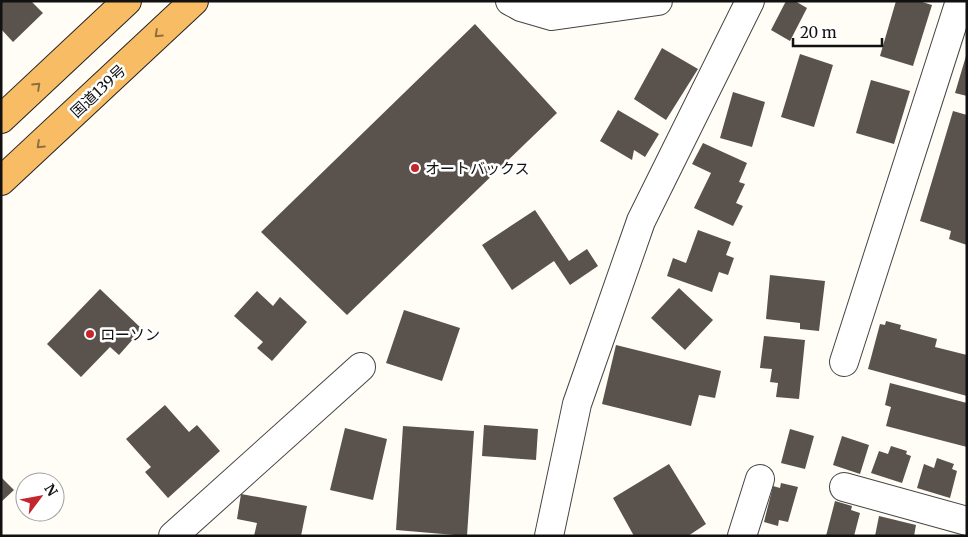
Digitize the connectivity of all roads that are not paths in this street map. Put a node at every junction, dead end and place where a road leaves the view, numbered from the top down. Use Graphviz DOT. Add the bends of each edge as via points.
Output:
graph roads {
  1 [pos="127,1"];
  2 [pos="194,1"];
  3 [pos="510,1"];
  4 [pos="658,1"];
  5 [pos="750,1"];
  6 [pos="960,1"];
  7 [pos="1,119"];
  8 [pos="1,181"];
  9 [pos="844,362"];
  10 [pos="361,367"];
  11 [pos="760,479"];
  12 [pos="844,487"];
  13 [pos="967,522"];
  14 [pos="173,536"];
  15 [pos="549,536"];
  16 [pos="742,536"];
  7 -- 1 [label="highway, one-way"];
  2 -- 8 [label="highway, 国道139号, one-way"];
  3 -- 4 [label="street" via="521,8 552,16"];
  5 -- 15 [label="street" via="642,221 576,404"];
  6 -- 9 [label="street"];
  10 -- 14 [label="street"];
  11 -- 16 [label="street"];
  12 -- 13 [label="street"];
}
